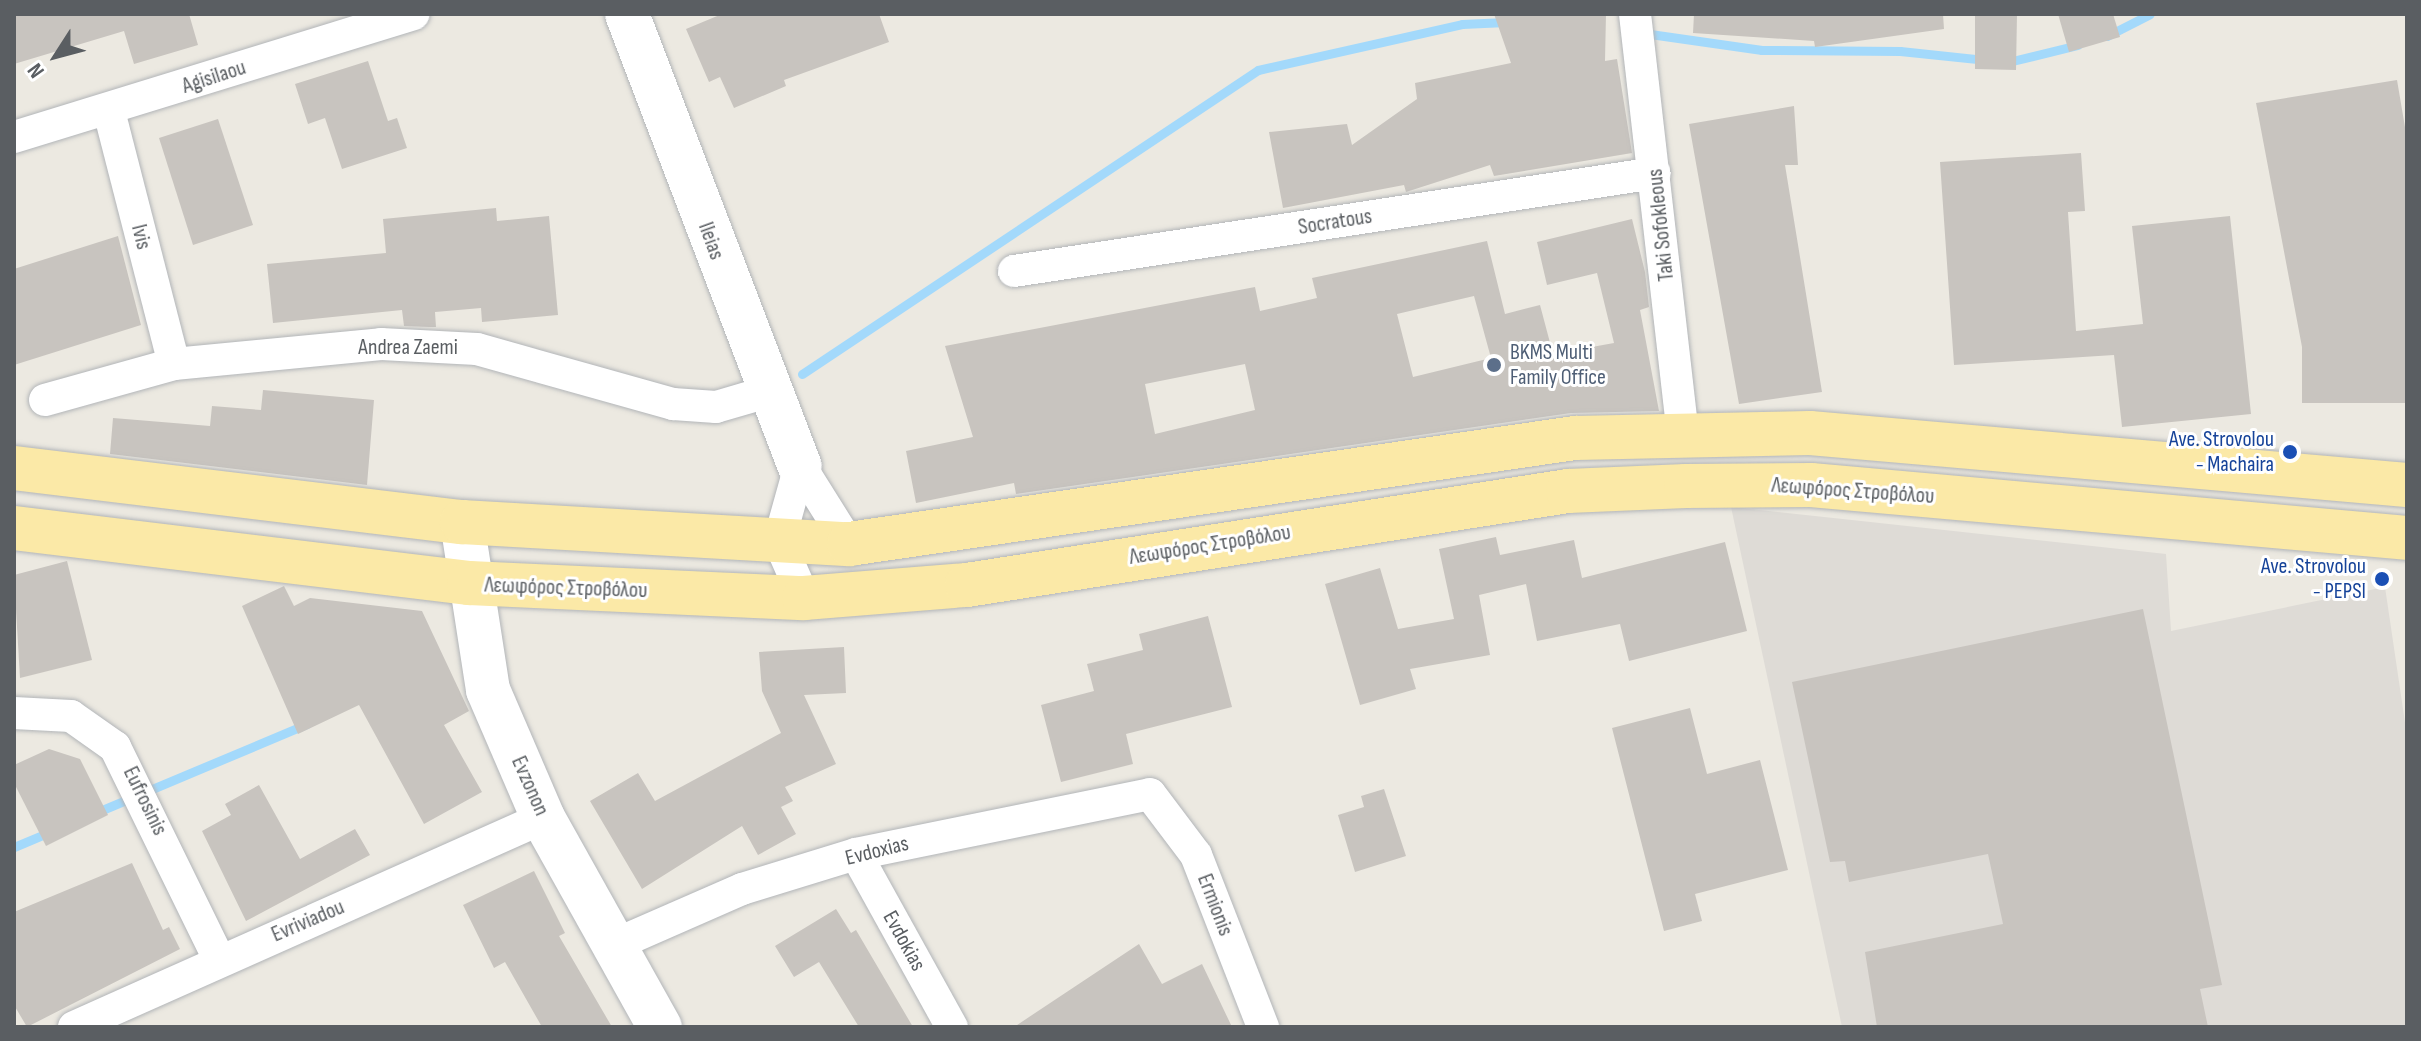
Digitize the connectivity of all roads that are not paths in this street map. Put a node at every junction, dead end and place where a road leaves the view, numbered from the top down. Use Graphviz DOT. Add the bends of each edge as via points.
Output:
graph roads {
  1 [pos="413,14"];
  2 [pos="627,14"];
  3 [pos="1635,14"];
  4 [pos="372,20"];
  5 [pos="109,111"];
  6 [pos="14,137"];
  7 [pos="1655,173"];
  8 [pos="1014,271"];
  9 [pos="174,364"];
  10 [pos="767,392"];
  11 [pos="45,400"];
  12 [pos="1683,436"];
  13 [pos="800,466"];
  14 [pos="14,468"];
  15 [pos="2407,485"];
  16 [pos="462,522"];
  17 [pos="14,528"];
  18 [pos="2407,538"];
  19 [pos="779,541"];
  20 [pos="849,544"];
  21 [pos="469,583"];
  22 [pos="804,598"];
  23 [pos="14,713"];
  24 [pos="1150,794"];
  25 [pos="543,818"];
  26 [pos="856,854"];
  27 [pos="614,945"];
  28 [pos="219,959"];
  29 [pos="74,1027"];
  30 [pos="660,1027"];
  31 [pos="952,1027"];
  32 [pos="1263,1027"];
  1 -- 4 [label="street, Agisilaou"];
  2 -- 10 [label="street, Ileias"];
  3 -- 7 [label="street, Taki Sofokleous"];
  4 -- 5 [label="street, Agisilaou"];
  5 -- 6 [label="street, Agisilaou"];
  5 -- 9 [label="street, Ivis"];
  7 -- 8 [label="street, Socratous"];
  7 -- 12 [label="street, Taki Sofokleous"];
  9 -- 10 [label="street, Andrea Zaemi" via="381,344 477,349 673,404 716,407"];
  9 -- 11 [label="street, Andrea Zaemi"];
  10 -- 13 [label="street, Ileias"];
  12 -- 15 [label="main road" via="1810,433"];
  12 -- 20 [label="main road" via="1575,438"];
  13 -- 19 [label="street"];
  13 -- 20 [label="street, Ileias"];
  14 -- 16 [label="main road"];
  16 -- 19 [label="main road"];
  16 -- 21 [label="street, Evzonon"];
  17 -- 21 [label="main road, Λεωφόρος Στροβόλου"];
  18 -- 22 [label="main road, Λεωφόρος Στροβόλου" via="1811,485 1627,488 1450,506 967,585"];
  19 -- 20 [label="main road"];
  19 -- 22 [label="street"];
  21 -- 22 [label="main road, Λεωφόρος Στροβόλου"];
  21 -- 25 [label="street, Evzonon" via="488,690"];
  23 -- 28 [label="street, Eufrosinis" via="71,716 115,747"];
  24 -- 26 [label="street, Evdoxias"];
  24 -- 32 [label="street, Ermionis" via="1196,855"];
  25 -- 27 [label="street, Evzonon"];
  25 -- 28 [label="street, Evriviadou"];
  26 -- 27 [label="street, Evdoxias" via="742,889"];
  26 -- 31 [label="street, Evdokias"];
  27 -- 30 [label="street, Evzonon"];
  28 -- 29 [label="street, Evriviadou"];
}
